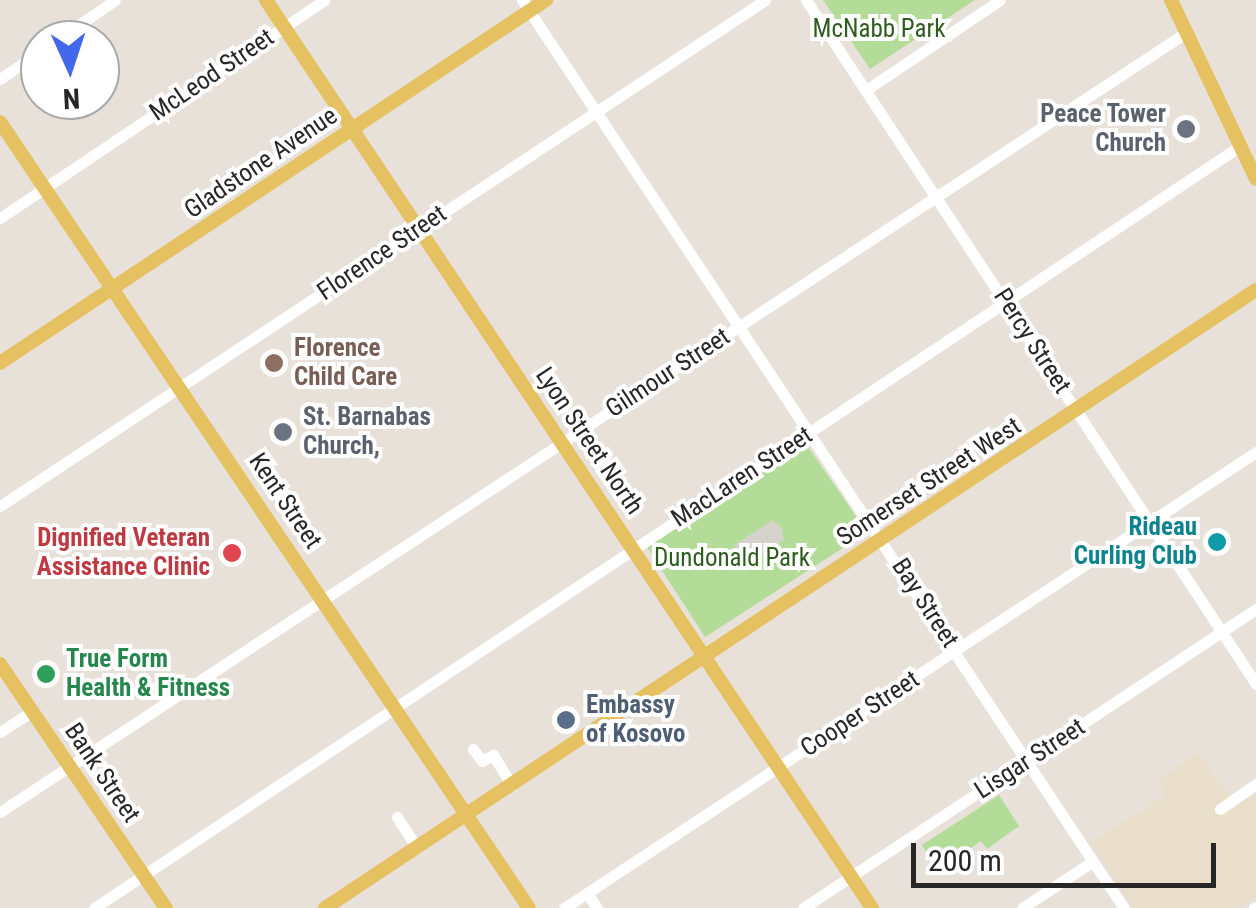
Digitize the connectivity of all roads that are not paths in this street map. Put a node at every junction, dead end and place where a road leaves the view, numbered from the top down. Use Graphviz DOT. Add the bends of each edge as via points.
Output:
graph roads {
  1 [pos="115,0"];
  2 [pos="266,0"];
  3 [pos="324,0"];
  4 [pos="546,0"];
  5 [pos="764,0"];
  6 [pos="806,0"];
  7 [pos="1000,0"];
  8 [pos="1171,0"];
  9 [pos="526,5"];
  10 [pos="86,20"];
  11 [pos="284,26"];
  12 [pos="1187,32"];
  13 [pos="866,90"];
  14 [pos="598,111"];
  15 [pos="0,122"];
  16 [pos="352,129"];
  17 [pos="1240,146"];
  18 [pos="1256,180"];
  19 [pos="44,188"];
  20 [pos="937,196"];
  21 [pos="0,218"];
  22 [pos="419,228"];
  23 [pos="112,288"];
  24 [pos="1256,290"];
  25 [pos="1006,302"];
  26 [pos="740,326"];
  27 [pos="0,362"];
  28 [pos="182,390"];
  29 [pos="1078,411"];
  30 [pos="811,432"];
  31 [pos="564,441"];
  32 [pos="1256,452"];
  33 [pos="0,506"];
  34 [pos="1150,521"];
  35 [pos="883,539"];
  36 [pos="633,548"];
  37 [pos="325,602"];
  38 [pos="1256,609"];
  39 [pos="1222,632"];
  40 [pos="956,651"];
  41 [pos="706,656"];
  42 [pos="0,664"];
  43 [pos="1256,684"];
  44 [pos="394,706"];
  45 [pos="32,710"];
  46 [pos="0,732"];
  47 [pos="473,750"];
  48 [pos="1028,760"];
  49 [pos="70,766"];
  50 [pos="780,766"];
  51 [pos="1256,784"];
  52 [pos="512,785"];
  53 [pos="1220,809"];
  54 [pos="0,812"];
  55 [pos="467,815"];
  56 [pos="398,816"];
  57 [pos="417,848"];
  58 [pos="1093,861"];
  59 [pos="142,873"];
  60 [pos="851,877"];
  61 [pos="587,893"];
  62 [pos="94,908"];
  63 [pos="166,908"];
  64 [pos="325,908"];
  65 [pos="529,908"];
  66 [pos="564,908"];
  67 [pos="596,908"];
  68 [pos="803,908"];
  69 [pos="872,908"];
  70 [pos="1022,908"];
  71 [pos="1124,908"];
  1 -- 10 [label="street"];
  2 -- 11 [label="main road, Lyon Street North"];
  3 -- 11 [label="street, McLeod Street"];
  4 -- 9 [label="main road, Gladstone Avenue"];
  5 -- 14 [label="street, Florence Street"];
  6 -- 13 [label="street, Percy Street"];
  7 -- 13 [label="street"];
  8 -- 12 [label="main road"];
  9 -- 14 [label="street, Bay Street"];
  9 -- 16 [label="main road, Gladstone Avenue"];
  11 -- 16 [label="main road, Lyon Street North"];
  11 -- 19 [label="street, McLeod Street"];
  12 -- 17 [label="main road"];
  12 -- 20 [label="street, Gilmour Street"];
  13 -- 20 [label="street, Percy Street"];
  14 -- 22 [label="street, Florence Street"];
  14 -- 26 [label="street, Bay Street"];
  15 -- 19 [label="main road, Kent Street"];
  16 -- 22 [label="main road, Lyon Street North"];
  16 -- 23 [label="main road, Gladstone Avenue"];
  17 -- 18 [label="main road"];
  17 -- 25 [label="street, MacLaren Street"];
  19 -- 21 [label="street, McLeod Street"];
  19 -- 23 [label="main road, Kent Street"];
  20 -- 25 [label="street, Percy Street"];
  20 -- 26 [label="street, Gilmour Street"];
  22 -- 28 [label="street, Florence Street"];
  22 -- 31 [label="main road, Lyon Street North"];
  23 -- 27 [label="main road, Gladstone Avenue"];
  23 -- 28 [label="main road, Kent Street"];
  24 -- 29 [label="main road, Somerset Street West"];
  25 -- 29 [label="street, Percy Street"];
  25 -- 30 [label="street, MacLaren Street"];
  26 -- 30 [label="street, Bay Street"];
  26 -- 31 [label="street, Gilmour Street"];
  28 -- 33 [label="street, Florence Street"];
  28 -- 37 [label="main road, Kent Street"];
  29 -- 34 [label="street, Percy Street"];
  29 -- 35 [label="main road, Somerset Street West"];
  30 -- 35 [label="street, Bay Street"];
  30 -- 36 [label="street, MacLaren Street"];
  31 -- 36 [label="main road, Lyon Street North"];
  31 -- 37 [label="street, Gilmour Street"];
  32 -- 34 [label="street, Cooper Street"];
  34 -- 39 [label="street, Percy Street"];
  34 -- 40 [label="street, Cooper Street"];
  35 -- 40 [label="street, Bay Street"];
  35 -- 41 [label="main road, Somerset Street West"];
  36 -- 41 [label="main road, Lyon Street North"];
  36 -- 44 [label="street, MacLaren Street"];
  37 -- 44 [label="main road, Kent Street"];
  37 -- 49 [label="street, Gilmour Street"];
  38 -- 39 [label="street, Lisgar Street"];
  39 -- 43 [label="street, Percy Street"];
  39 -- 48 [label="street, Lisgar Street"];
  40 -- 48 [label="street, Bay Street"];
  40 -- 50 [label="street, Cooper Street"];
  41 -- 50 [label="main road, Lyon Street North"];
  41 -- 52 [label="main road, Somerset Street West"];
  42 -- 45 [label="main road, Bank Street"];
  44 -- 55 [label="main road, Kent Street"];
  44 -- 59 [label="street, MacLaren Street"];
  45 -- 46 [label="street"];
  45 -- 49 [label="main road, Bank Street"];
  47 -- 52 [label="street" via="482,761 493,755"];
  48 -- 58 [label="street, Bay Street"];
  48 -- 60 [label="street, Lisgar Street"];
  49 -- 54 [label="street, Gilmour Street"];
  49 -- 59 [label="main road, Bank Street"];
  50 -- 60 [label="main road, Lyon Street North"];
  50 -- 61 [label="street, Cooper Street"];
  51 -- 53 [label="street"];
  52 -- 55 [label="main road, Somerset Street West"];
  55 -- 57 [label="main road, Somerset Street West"];
  55 -- 65 [label="main road, Kent Street"];
  56 -- 57 [label="street"];
  57 -- 64 [label="main road, Somerset Street West"];
  58 -- 70 [label="street"];
  58 -- 71 [label="street, Bay Street"];
  59 -- 62 [label="street, MacLaren Street"];
  59 -- 63 [label="main road, Bank Street"];
  60 -- 68 [label="street, Lisgar Street"];
  60 -- 69 [label="main road, Lyon Street North"];
  61 -- 66 [label="street, Cooper Street"];
  61 -- 67 [label="street"];
}
